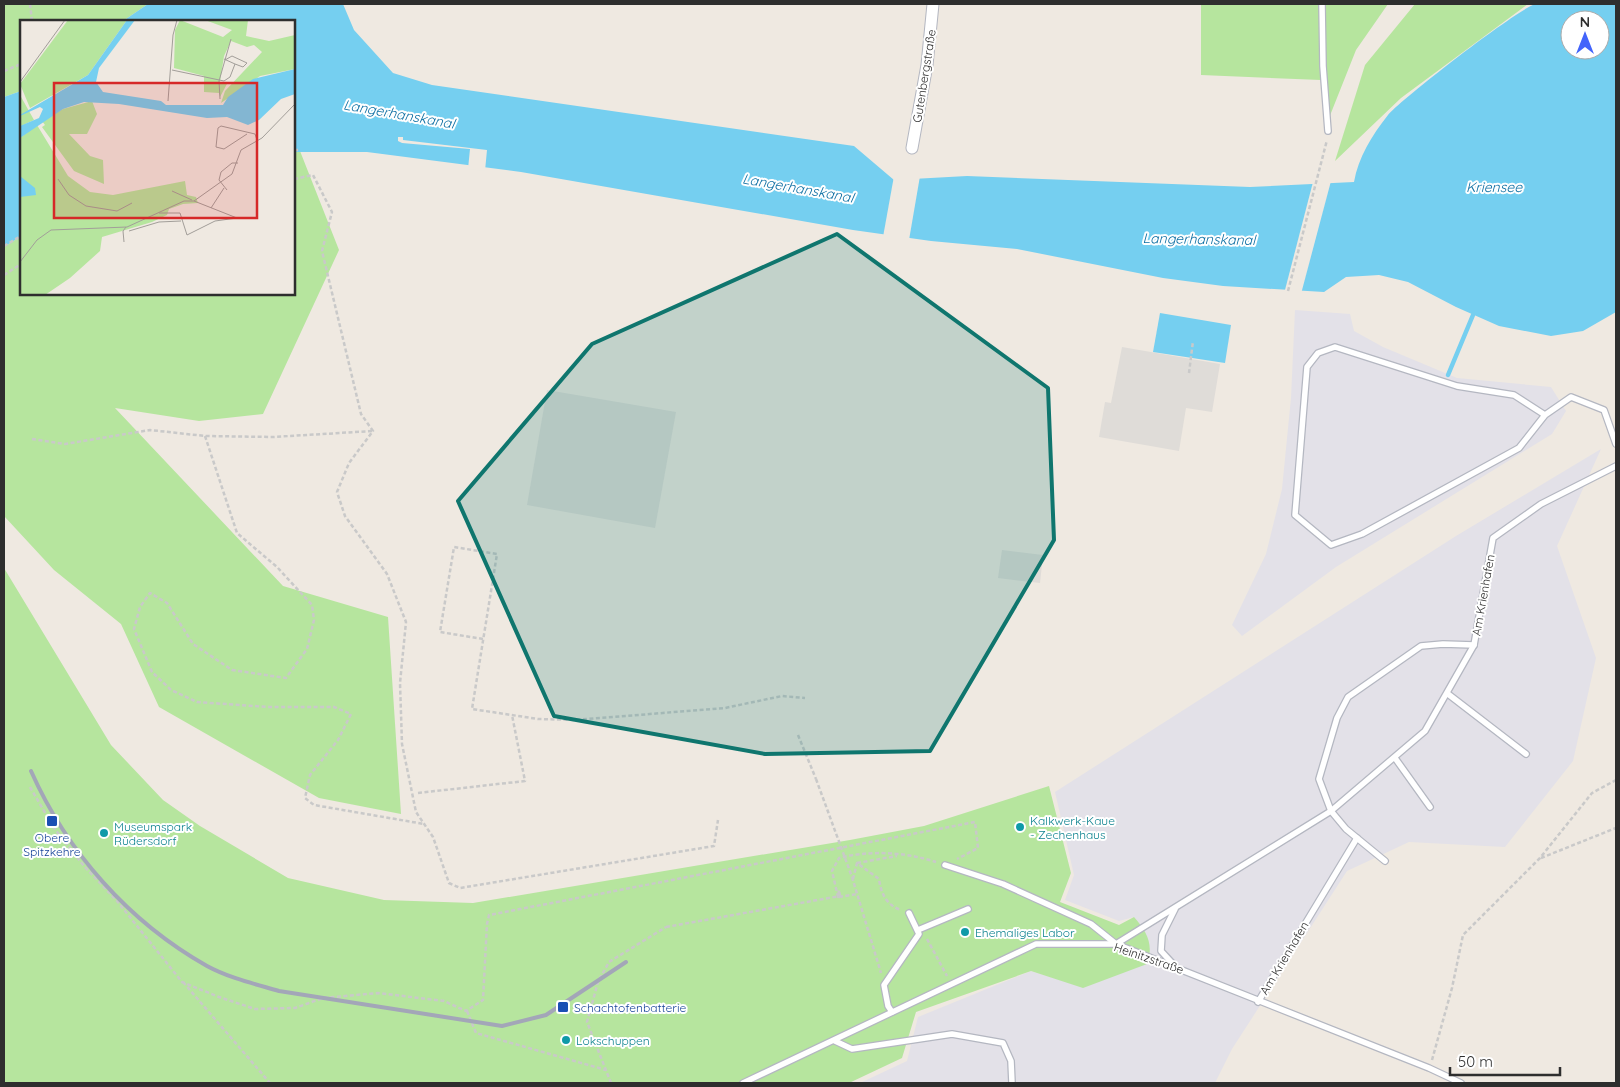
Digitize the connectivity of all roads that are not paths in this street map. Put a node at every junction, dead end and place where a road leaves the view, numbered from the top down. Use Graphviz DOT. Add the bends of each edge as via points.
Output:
graph roads {
  1 [pos="933,4"];
  2 [pos="1322,4"];
  3 [pos="1328,131"];
  4 [pos="912,148"];
  5 [pos="1545,415"];
  6 [pos="1616,444"];
  7 [pos="1616,466"];
  8 [pos="1474,645"];
  9 [pos="1448,694"];
  10 [pos="1526,754"];
  11 [pos="1395,758"];
  12 [pos="1430,807"];
  13 [pos="1331,811"];
  14 [pos="1357,838"];
  15 [pos="1385,861"];
  16 [pos="945,865"];
  17 [pos="1176,908"];
  18 [pos="968,909"];
  19 [pos="909,913"];
  20 [pos="919,932"];
  21 [pos="1116,944"];
  22 [pos="1175,966"];
  23 [pos="1258,1002"];
  24 [pos="892,1012"];
  25 [pos="835,1041"];
  26 [pos="743,1083"];
  27 [pos="1012,1083"];
  28 [pos="1461,1083"];
  1 -- 4 [label="street, Gutenbergstraße" via="928,65"];
  2 -- 3 [label="lane"];
  5 -- 5 [label="lane" via="1514,395 1458,386 1335,347 1318,353 1307,367 1295,515 1331,545 1362,534 1519,448"];
  5 -- 6 [label="lane" via="1571,397 1604,410"];
  7 -- 8 [label="lane, Am Krienhafen" via="1541,504 1493,538"];
  8 -- 9 [label="lane, Am Krienhafen"];
  8 -- 13 [label="lane, Am Krienhafen" via="1421,646 1348,697 1337,718 1319,779"];
  9 -- 10 [label="lane"];
  9 -- 11 [label="lane, Am Krienhafen" via="1425,731"];
  11 -- 12 [label="lane"];
  11 -- 13 [label="lane, Am Krienhafen"];
  13 -- 14 [label="lane, Am Krienhafen"];
  13 -- 17 [label="lane, Am Krienhafen"];
  14 -- 15 [label="lane, Am Krienhafen"];
  14 -- 23 [label="lane, Am Krienhafen"];
  16 -- 21 [label="lane" via="1002,884 1091,924"];
  17 -- 21 [label="lane, Am Krienhafen"];
  17 -- 22 [label="lane, Am Krienhafen" via="1162,935 1161,950"];
  18 -- 20 [label="lane"];
  19 -- 20 [label="lane"];
  20 -- 24 [label="lane" via="884,985"];
  21 -- 22 [label="lane, Heinitzstraße"];
  21 -- 24 [label="lane, Heinitzstraße" via="1036,944"];
  22 -- 23 [label="lane, Heinitzstraße"];
  23 -- 28 [label="lane, Heinitzstraße"];
  24 -- 25 [label="lane, Heinitzstraße"];
  25 -- 26 [label="lane, Heinitzstraße"];
  25 -- 27 [label="lane" via="852,1049 952,1034 1003,1043 1011,1061"];
}
